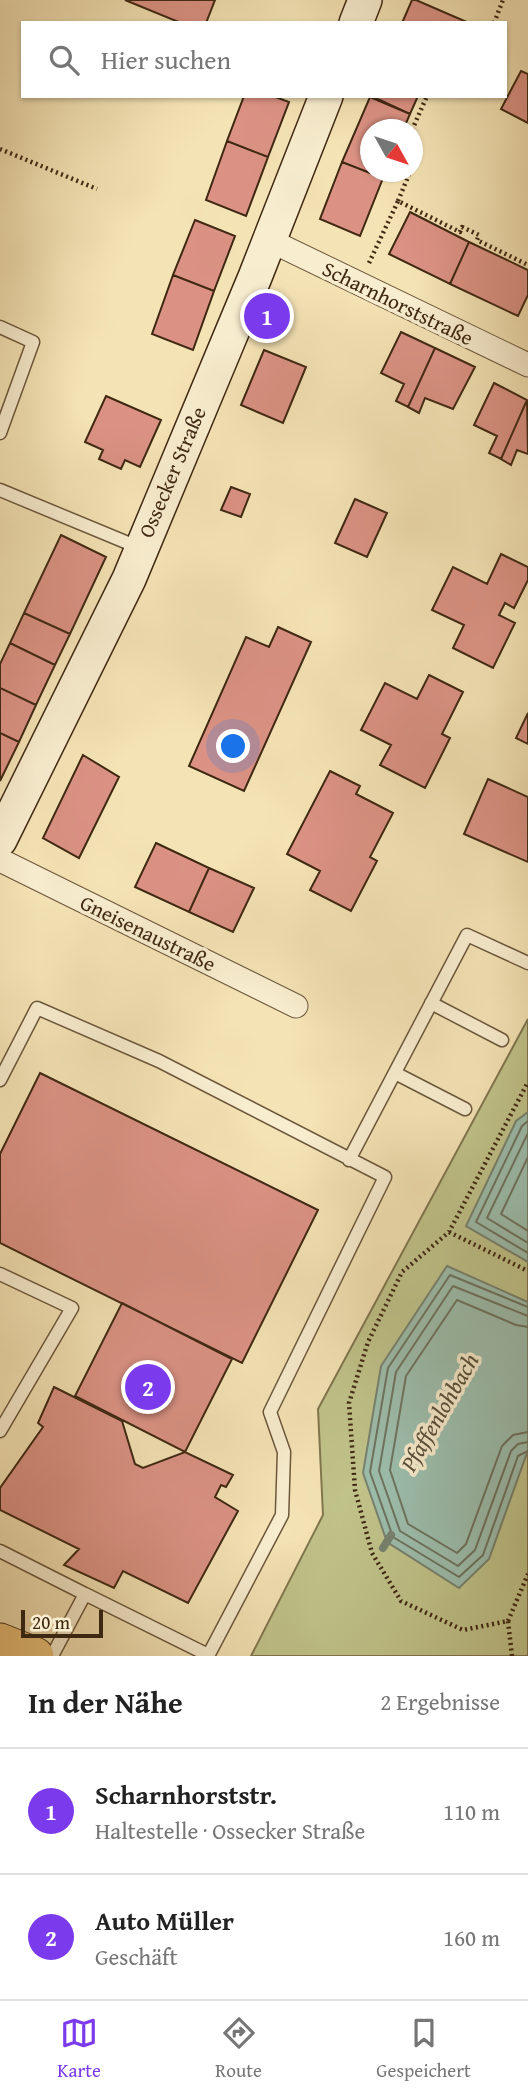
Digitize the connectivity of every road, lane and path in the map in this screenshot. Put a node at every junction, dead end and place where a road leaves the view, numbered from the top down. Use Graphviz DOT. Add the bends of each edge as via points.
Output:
graph roads {
  1 [pos="365,0"];
  2 [pos="503,0"];
  3 [pos="357,21"];
  4 [pos="495,21"];
  5 [pos="325,98"];
  6 [pos="426,98"];
  7 [pos="417,119"];
  8 [pos="0,149"];
  9 [pos="406,182"];
  10 [pos="97,189"];
  11 [pos="398,201"];
  12 [pos="269,240"];
  13 [pos="528,265"];
  14 [pos="359,284"];
  15 [pos="0,327"];
  16 [pos="528,365"];
  17 [pos="0,433"];
  18 [pos="0,490"];
  19 [pos="140,548"];
  20 [pos="0,840"];
  21 [pos="0,860"];
  22 [pos="528,963"];
  23 [pos="431,1003"];
  24 [pos="296,1006"];
  25 [pos="502,1040"];
  26 [pos="395,1073"];
  27 [pos="0,1080"];
  28 [pos="528,1082"];
  29 [pos="465,1109"];
  30 [pos="349,1160"];
  31 [pos="449,1232"];
  32 [pos="528,1271"];
  33 [pos="1,1277"];
  34 [pos="5,1412"];
  35 [pos="0,1431"];
  36 [pos="0,1550"];
  37 [pos="528,1574"];
  38 [pos="85,1594"];
  39 [pos="508,1621"];
  40 [pos="0,1642"];
  41 [pos="35,1656"];
  42 [pos="52,1656"];
  43 [pos="208,1656"];
  44 [pos="512,1656"];
  1 -- 3 [label="street"];
  2 -- 4 [label="path"];
  5 -- 12 [label="street, Ossecker Straße"];
  6 -- 7 [label="path"];
  8 -- 10 [label="path"];
  9 -- 11 [label="path"];
  11 -- 13 [label="path" via="460,232 462,227 479,235 477,240"];
  11 -- 14 [label="path"];
  12 -- 14 [label="street, Scharnhorststraße"];
  12 -- 19 [label="street, Ossecker Straße"];
  14 -- 16 [label="street, Scharnhorststraße"];
  15 -- 17 [label="lane" via="33,342"];
  18 -- 19 [label="lane"];
  19 -- 20 [label="street, Ossecker Straße"];
  21 -- 24 [label="street, Gneisenaustraße"];
  22 -- 23 [label="lane" via="467,934"];
  23 -- 25 [label="lane"];
  23 -- 26 [label="lane"];
  26 -- 29 [label="lane"];
  26 -- 30 [label="lane"];
  27 -- 30 [label="lane" via="37,1008 159,1061"];
  28 -- 31 [label="path"];
  30 -- 43 [label="lane" via="385,1177 270,1412 284,1452 282,1515"];
  31 -- 32 [label="path"];
  31 -- 39 [label="path" via="402,1272 368,1342 349,1403 355,1490 372,1553 401,1601 463,1630"];
  33 -- 34 [label="lane" via="72,1308"];
  34 -- 35 [label="lane"];
  36 -- 38 [label="lane"];
  37 -- 39 [label="path"];
  38 -- 42 [label="lane"];
  38 -- 43 [label="lane"];
  39 -- 44 [label="path"];
  40 -- 41 [label="main road"];
}
